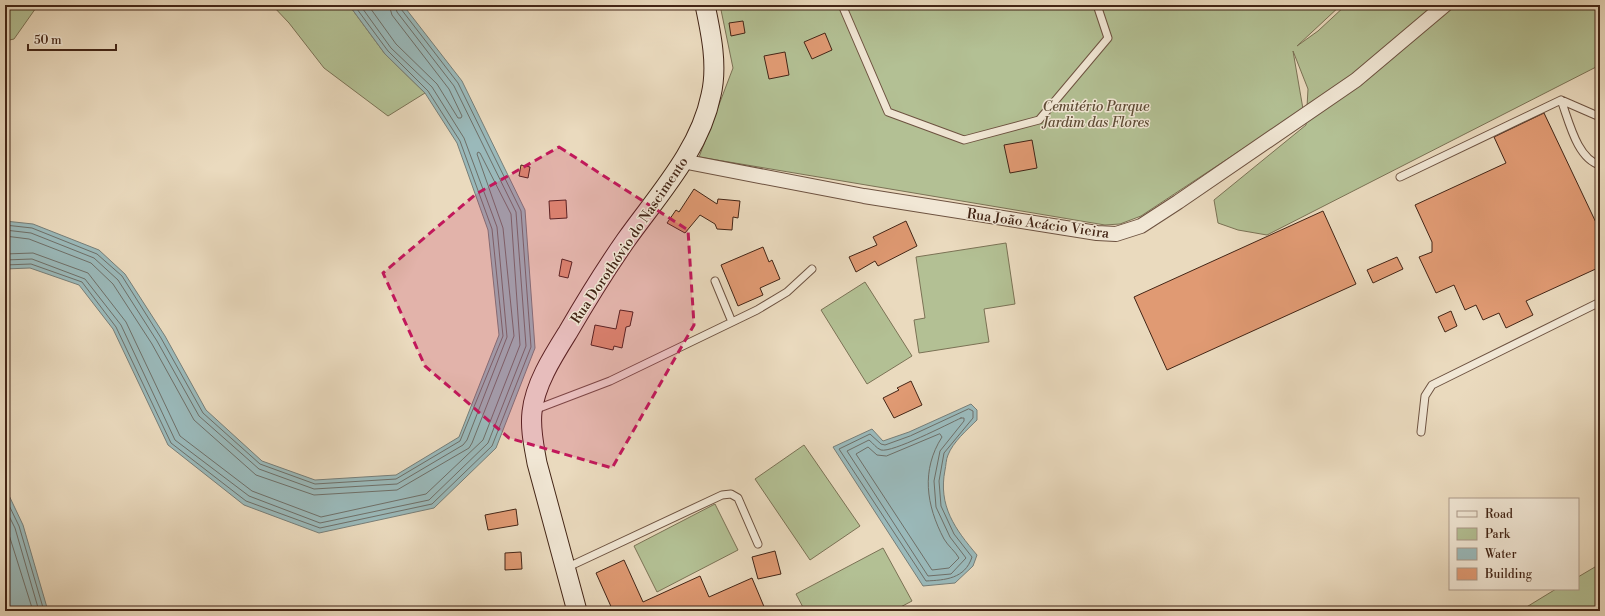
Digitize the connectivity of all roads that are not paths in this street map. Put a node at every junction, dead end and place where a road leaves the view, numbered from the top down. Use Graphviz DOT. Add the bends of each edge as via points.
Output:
graph roads {
  1 [pos="705,5"];
  2 [pos="842,5"];
  3 [pos="1097,5"];
  4 [pos="1445,5"];
  5 [pos="1561,100"];
  6 [pos="1600,116"];
  7 [pos="682,161"];
  8 [pos="1600,165"];
  9 [pos="1400,177"];
  10 [pos="812,269"];
  11 [pos="714,281"];
  12 [pos="1600,302"];
  13 [pos="732,322"];
  14 [pos="532,411"];
  15 [pos="1421,432"];
  16 [pos="758,544"];
  17 [pos="565,569"];
  18 [pos="577,611"];
  1 -- 7 [label="street, Rua Dorothóvio do Nascimento" via="712,48 712,93 704,122"];
  2 -- 3 [label="lane" via="888,112 964,140 1039,120 1108,38"];
  4 -- 7 [label="street, Rua João Acácio Vieira" via="1356,80 1291,126 1141,226 1116,234 864,196"];
  5 -- 6 [label="lane"];
  5 -- 8 [label="lane" via="1583,155"];
  5 -- 9 [label="lane"];
  7 -- 14 [label="street, Rua Dorothóvio do Nascimento" via="605,270 551,359"];
  10 -- 13 [label="lane" via="787,292"];
  11 -- 13 [label="lane"];
  12 -- 15 [label="lane" via="1432,385 1425,396"];
  13 -- 14 [label="lane" via="610,381"];
  14 -- 17 [label="street, Rua Dorothóvio do Nascimento" via="537,463"];
  16 -- 17 [label="lane" via="738,498 732,494 722,494"];
  17 -- 18 [label="street, Rua Dorothóvio do Nascimento"];
}
